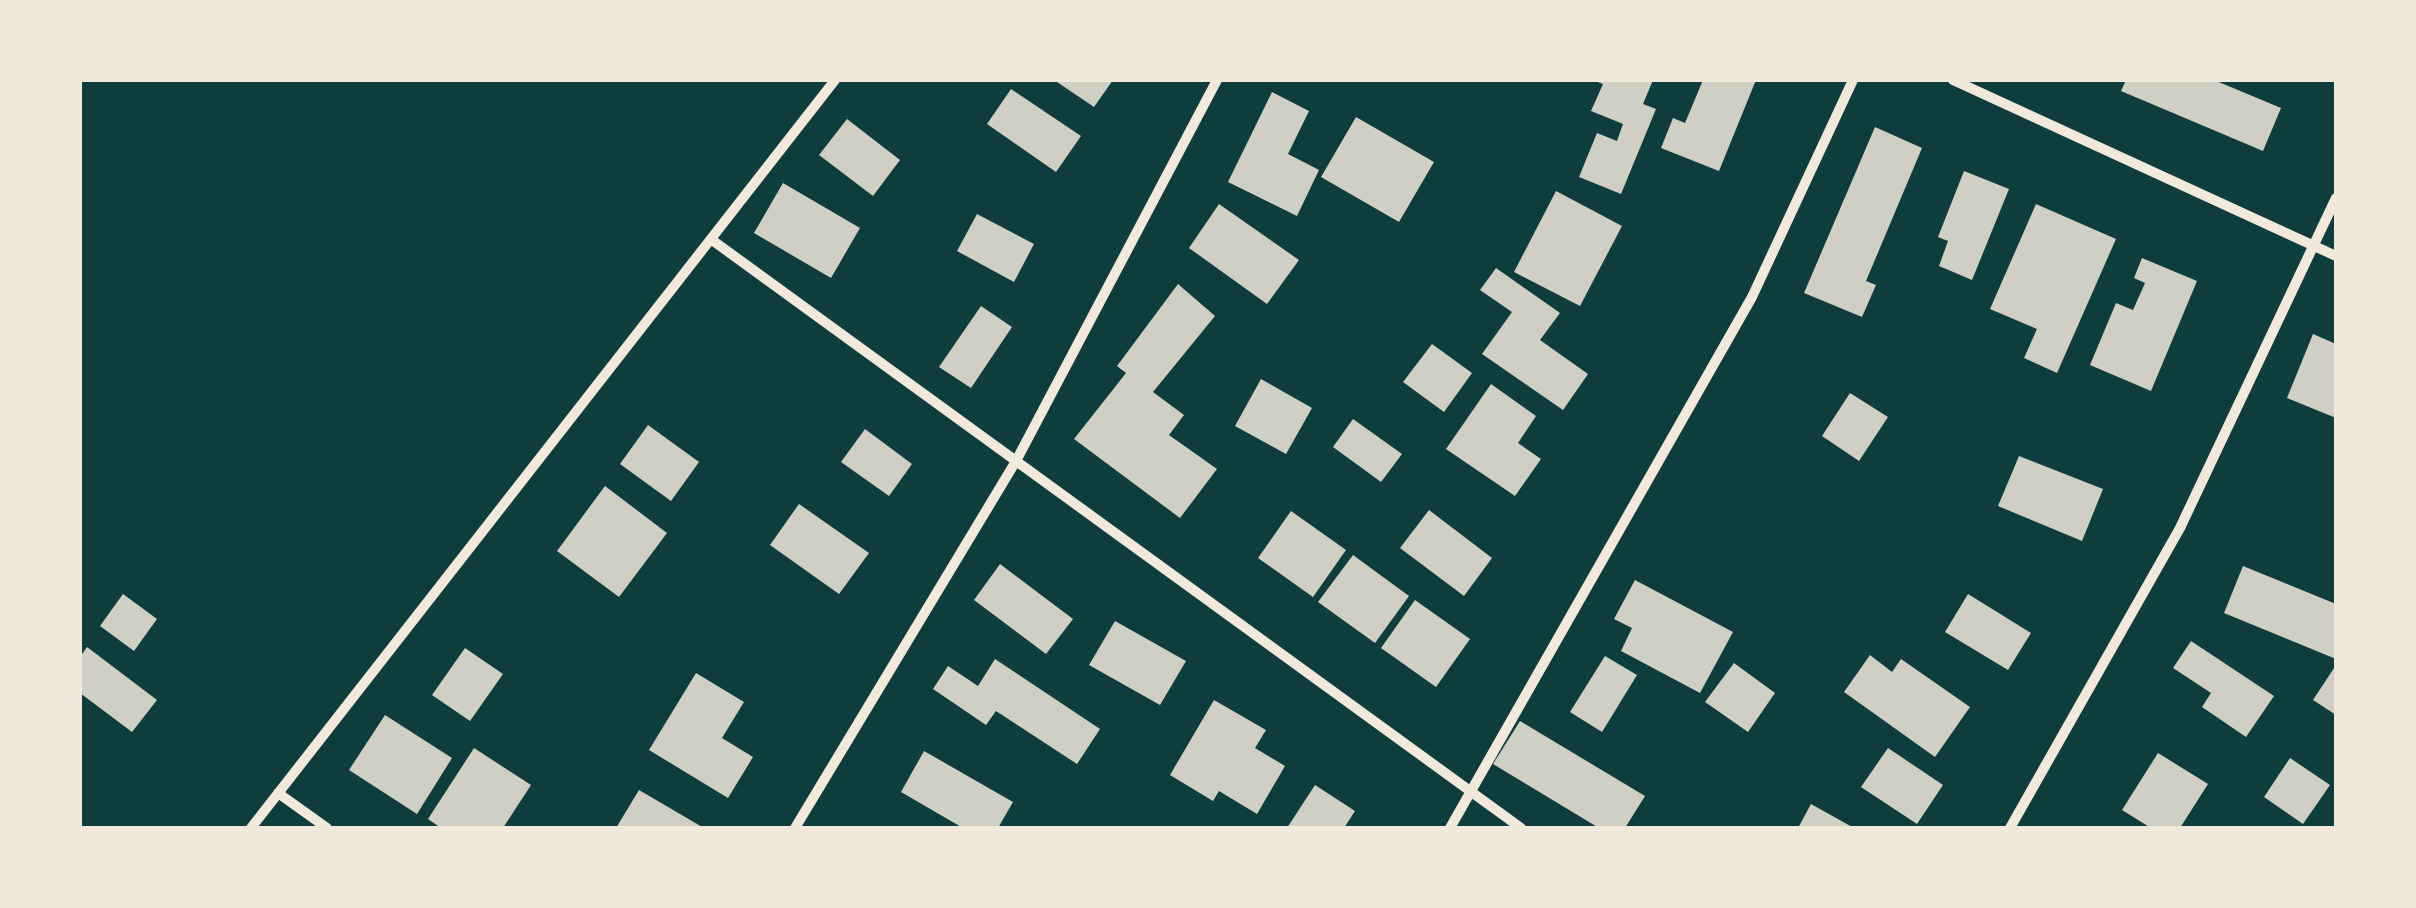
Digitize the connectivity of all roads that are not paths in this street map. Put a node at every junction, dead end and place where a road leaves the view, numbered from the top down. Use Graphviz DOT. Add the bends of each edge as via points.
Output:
graph roads {
  1 [pos="835,80"];
  2 [pos="1217,80"];
  3 [pos="1852,80"];
  4 [pos="1953,80"];
  5 [pos="2336,198"];
  6 [pos="712,240"];
  7 [pos="2314,246"];
  8 [pos="2336,256"];
  9 [pos="1016,461"];
  10 [pos="1471,791"];
  11 [pos="278,792"];
  12 [pos="251,828"];
  13 [pos="327,828"];
  14 [pos="795,828"];
  15 [pos="1450,828"];
  16 [pos="1521,828"];
  17 [pos="2010,828"];
  1 -- 6 [label="street"];
  2 -- 9 [label="street"];
  3 -- 10 [label="street" via="1752,297"];
  4 -- 7 [label="street"];
  5 -- 7 [label="street"];
  6 -- 9 [label="street"];
  6 -- 11 [label="street"];
  7 -- 8 [label="street"];
  7 -- 17 [label="street" via="2180,528"];
  9 -- 10 [label="street"];
  9 -- 14 [label="street"];
  10 -- 15 [label="street"];
  10 -- 16 [label="street"];
  11 -- 12 [label="street"];
  11 -- 13 [label="street"];
}
